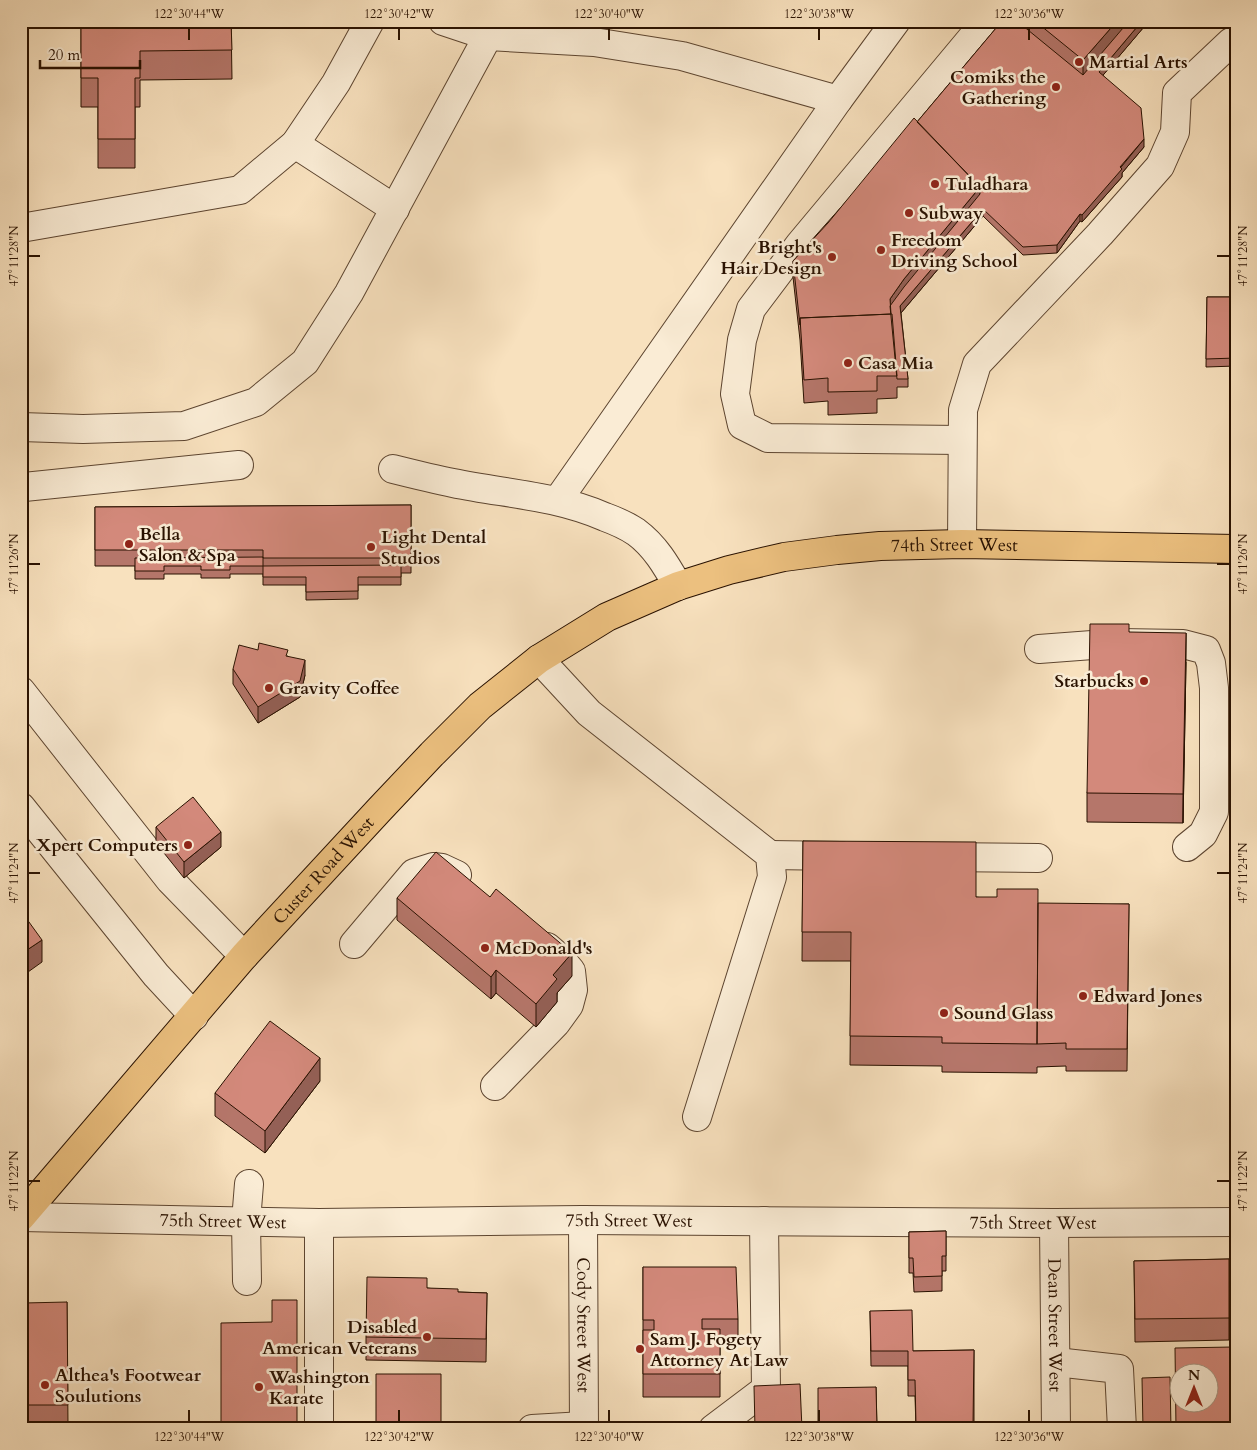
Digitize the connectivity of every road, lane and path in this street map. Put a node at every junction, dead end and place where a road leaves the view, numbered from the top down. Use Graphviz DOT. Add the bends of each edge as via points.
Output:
graph roads {
  1 [pos="370,21"];
  2 [pos="443,21"];
  3 [pos="896,21"];
  4 [pos="986,21"];
  5 [pos="488,36"];
  6 [pos="1236,42"];
  7 [pos="838,100"];
  8 [pos="295,144"];
  9 [pos="394,209"];
  10 [pos="21,228"];
  11 [pos="21,427"];
  12 [pos="962,440"];
  13 [pos="240,466"];
  14 [pos="393,469"];
  15 [pos="21,486"];
  16 [pos="558,500"];
  17 [pos="962,544"];
  18 [pos="1236,549"];
  19 [pos="678,586"];
  20 [pos="1039,648"];
  21 [pos="539,659"];
  22 [pos="21,691"];
  23 [pos="21,807"];
  24 [pos="1187,847"];
  25 [pos="770,855"];
  26 [pos="869,856"];
  27 [pos="919,857"];
  28 [pos="1038,858"];
  29 [pos="478,890"];
  30 [pos="531,934"];
  31 [pos="354,944"];
  32 [pos="244,956"];
  33 [pos="194,1016"];
  34 [pos="496,1086"];
  35 [pos="697,1117"];
  36 [pos="249,1184"];
  37 [pos="21,1217"];
  38 [pos="583,1220"];
  39 [pos="246,1221"];
  40 [pos="764,1221"];
  41 [pos="1236,1222"];
  42 [pos="319,1223"];
  43 [pos="1054,1223"];
  44 [pos="247,1281"];
  45 [pos="1056,1362"];
  46 [pos="584,1428"];
  47 [pos="320,1429"];
  48 [pos="532,1429"];
  49 [pos="713,1429"];
  50 [pos="1056,1429"];
  51 [pos="1122,1429"];
  1 -- 8 [label="street" via="336,83"];
  2 -- 5 [label="street"];
  3 -- 7 [label="street"];
  4 -- 12 [label="street" via="800,244 751,309 742,340 735,394 742,425 768,438"];
  5 -- 7 [label="street" via="594,42 682,56"];
  5 -- 9 [label="street"];
  6 -- 12 [label="street" via="1231,42 1177,93 1175,132 1160,166 977,364 963,410"];
  7 -- 16 [label="street"];
  8 -- 9 [label="street"];
  8 -- 10 [label="street" via="240,190"];
  9 -- 11 [label="street" via="349,293 305,362 256,402 184,426"];
  12 -- 17 [label="street"];
  13 -- 15 [label="street"];
  14 -- 16 [label="street" via="453,483"];
  16 -- 19 [label="street" via="618,522 635,532 662,558"];
  17 -- 18 [label="main road, 74th Street West"];
  17 -- 19 [label="main road, 74th Street West" via="880,546 784,557"];
  19 -- 21 [label="main road, Custer Road West" via="607,618"];
  20 -- 24 [label="street" via="1119,643 1183,644 1206,650 1214,688 1214,812 1203,834"];
  21 -- 25 [label="street" via="589,713"];
  21 -- 32 [label="main road, Custer Road West" via="480,706 451,735"];
  22 -- 32 [label="street" via="170,880"];
  23 -- 33 [label="street" via="156,975"];
  25 -- 26 [label="street"];
  25 -- 35 [label="street" via="772,877"];
  27 -- 28 [label="street"];
  29 -- 31 [label="street" via="442,868 414,873"];
  30 -- 34 [label="street" via="572,971 573,990 569,1005 556,1023"];
  32 -- 33 [label="main road, Custer Road West"];
  33 -- 37 [label="main road, Custer Road West"];
  36 -- 39 [label="street"];
  37 -- 39 [label="street, 75th Street West"];
  38 -- 40 [label="street, 75th Street West"];
  38 -- 42 [label="street, 75th Street West"];
  38 -- 46 [label="street, Cody Street West"];
  39 -- 42 [label="street, 75th Street West"];
  39 -- 44 [label="street"];
  40 -- 43 [label="street, 75th Street West"];
  40 -- 49 [label="street" via="766,1389"];
  41 -- 43 [label="street, 75th Street West"];
  42 -- 47 [label="street"];
  43 -- 45 [label="street, Dean Street West"];
  45 -- 50 [label="street, Dean Street West"];
  45 -- 51 [label="street" via="1119,1368"];
  46 -- 48 [label="street"];
}
